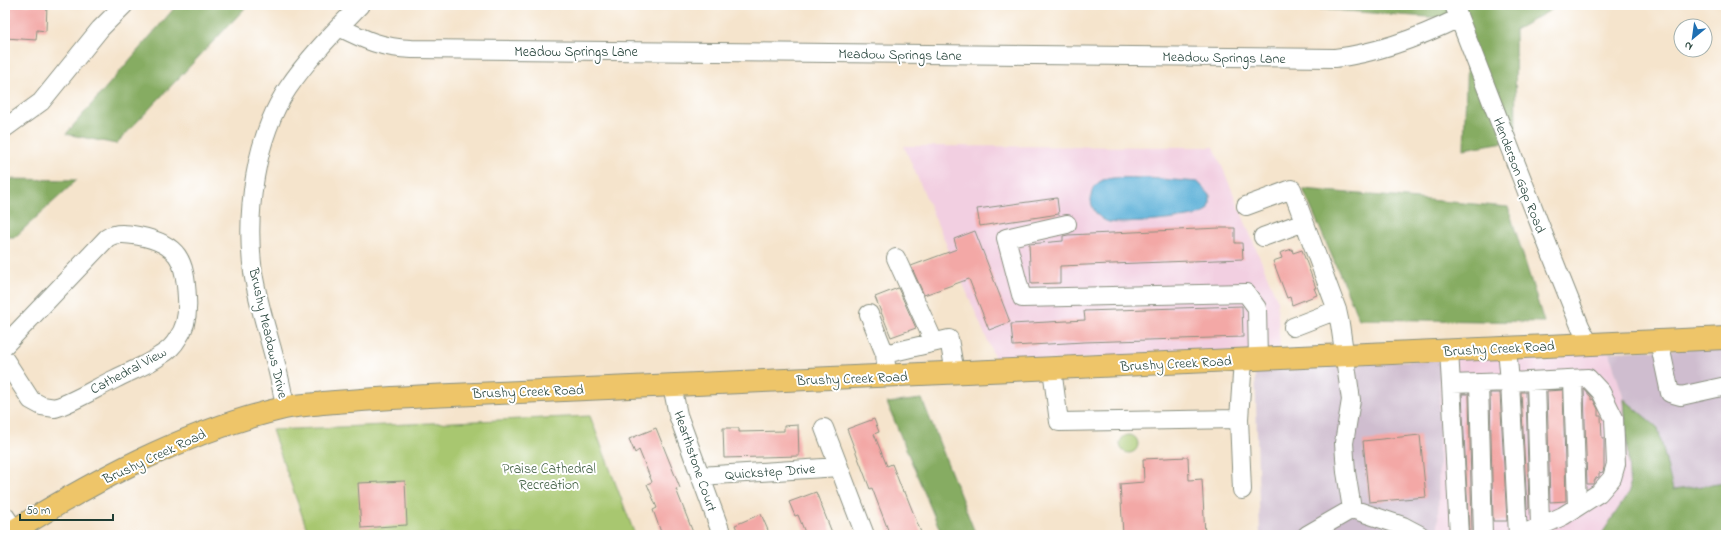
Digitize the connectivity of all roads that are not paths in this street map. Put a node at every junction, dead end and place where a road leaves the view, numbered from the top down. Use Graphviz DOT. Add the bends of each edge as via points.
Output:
graph roads {
  1 [pos="124,5"];
  2 [pos="360,5"];
  3 [pos="1457,12"];
  4 [pos="339,27"];
  5 [pos="5,128"];
  6 [pos="1246,206"];
  7 [pos="1304,222"];
  8 [pos="1067,224"];
  9 [pos="1263,237"];
  10 [pos="896,258"];
  11 [pos="1337,310"];
  12 [pos="869,314"];
  13 [pos="1293,327"];
  14 [pos="1726,338"];
  15 [pos="1659,341"];
  16 [pos="934,342"];
  17 [pos="1588,344"];
  18 [pos="5,345"];
  19 [pos="1506,348"];
  20 [pos="1449,350"];
  21 [pos="885,354"];
  22 [pos="1344,355"];
  23 [pos="5,360"];
  24 [pos="1250,360"];
  25 [pos="1052,369"];
  26 [pos="956,373"];
  27 [pos="887,376"];
  28 [pos="1574,379"];
  29 [pos="1536,381"];
  30 [pos="1510,382"];
  31 [pos="1479,383"];
  32 [pos="1451,384"];
  33 [pos="672,386"];
  34 [pos="1726,386"];
  35 [pos="285,408"];
  36 [pos="1240,419"];
  37 [pos="824,428"];
  38 [pos="839,467"];
  39 [pos="700,476"];
  40 [pos="1242,490"];
  41 [pos="1577,507"];
  42 [pos="1352,509"];
  43 [pos="1540,526"];
  44 [pos="11,529"];
  45 [pos="722,535"];
  46 [pos="865,535"];
  47 [pos="1307,535"];
  48 [pos="1420,535"];
  49 [pos="1459,535"];
  50 [pos="1483,535"];
  51 [pos="1520,535"];
  1 -- 5 [label="street" via="100,29 41,102"];
  2 -- 4 [label="street, Brushy Meadows Drive"];
  3 -- 4 [label="street, Meadow Springs Lane" via="1380,50 1358,56 1335,58 412,49 386,47"];
  3 -- 17 [label="street, Henderson Gap Road"];
  4 -- 35 [label="street, Brushy Meadows Drive" via="302,68 278,105 265,138 253,189 251,228 254,272"];
  6 -- 7 [label="street" via="1292,189"];
  7 -- 9 [label="street"];
  7 -- 11 [label="street"];
  8 -- 24 [label="street" via="1006,238 1022,298 1246,293 1258,308"];
  10 -- 16 [label="street"];
  11 -- 13 [label="street"];
  11 -- 22 [label="street"];
  12 -- 21 [label="street"];
  14 -- 15 [label="main road, Brushy Creek Road"];
  15 -- 17 [label="main road, Brushy Creek Road"];
  15 -- 34 [label="street" via="1670,393 1681,396"];
  16 -- 21 [label="street"];
  16 -- 26 [label="street" via="949,339"];
  17 -- 19 [label="main road, Brushy Creek Road"];
  18 -- 23 [label="street, Cathedral View" via="111,235 134,235 158,242 171,249 180,259 186,277 187,316 177,340 160,356 55,408 42,406 32,400"];
  19 -- 20 [label="main road, Brushy Creek Road"];
  19 -- 30 [label="street"];
  20 -- 22 [label="main road, Brushy Creek Road"];
  20 -- 32 [label="street"];
  21 -- 27 [label="street"];
  22 -- 24 [label="main road, Brushy Creek Road"];
  22 -- 42 [label="street" via="1351,400 1344,443"];
  24 -- 25 [label="main road, Brushy Creek Road"];
  24 -- 36 [label="street"];
  25 -- 26 [label="main road, Brushy Creek Road"];
  25 -- 36 [label="street" via="1059,422"];
  26 -- 27 [label="main road, Brushy Creek Road"];
  27 -- 33 [label="main road, Brushy Creek Road"];
  28 -- 29 [label="street"];
  28 -- 41 [label="street"];
  28 -- 41 [label="street" via="1588,378 1601,392 1614,418 1616,464 1612,478 1599,493"];
  29 -- 30 [label="street"];
  29 -- 43 [label="street"];
  30 -- 31 [label="street"];
  30 -- 51 [label="street"];
  31 -- 32 [label="street"];
  31 -- 50 [label="street"];
  32 -- 49 [label="street"];
  33 -- 35 [label="main road, Brushy Creek Road" via="422,396"];
  33 -- 39 [label="street, Hearthstone Court" via="678,415"];
  35 -- 44 [label="main road, Brushy Creek Road" via="218,427 162,450"];
  36 -- 40 [label="street"];
  37 -- 38 [label="street"];
  38 -- 39 [label="street, Quickstep Drive"];
  38 -- 46 [label="street"];
  39 -- 45 [label="street, Hearthstone Court"];
  41 -- 43 [label="street"];
  42 -- 47 [label="street"];
  42 -- 48 [label="street" via="1403,526"];
  43 -- 51 [label="street"];
}
